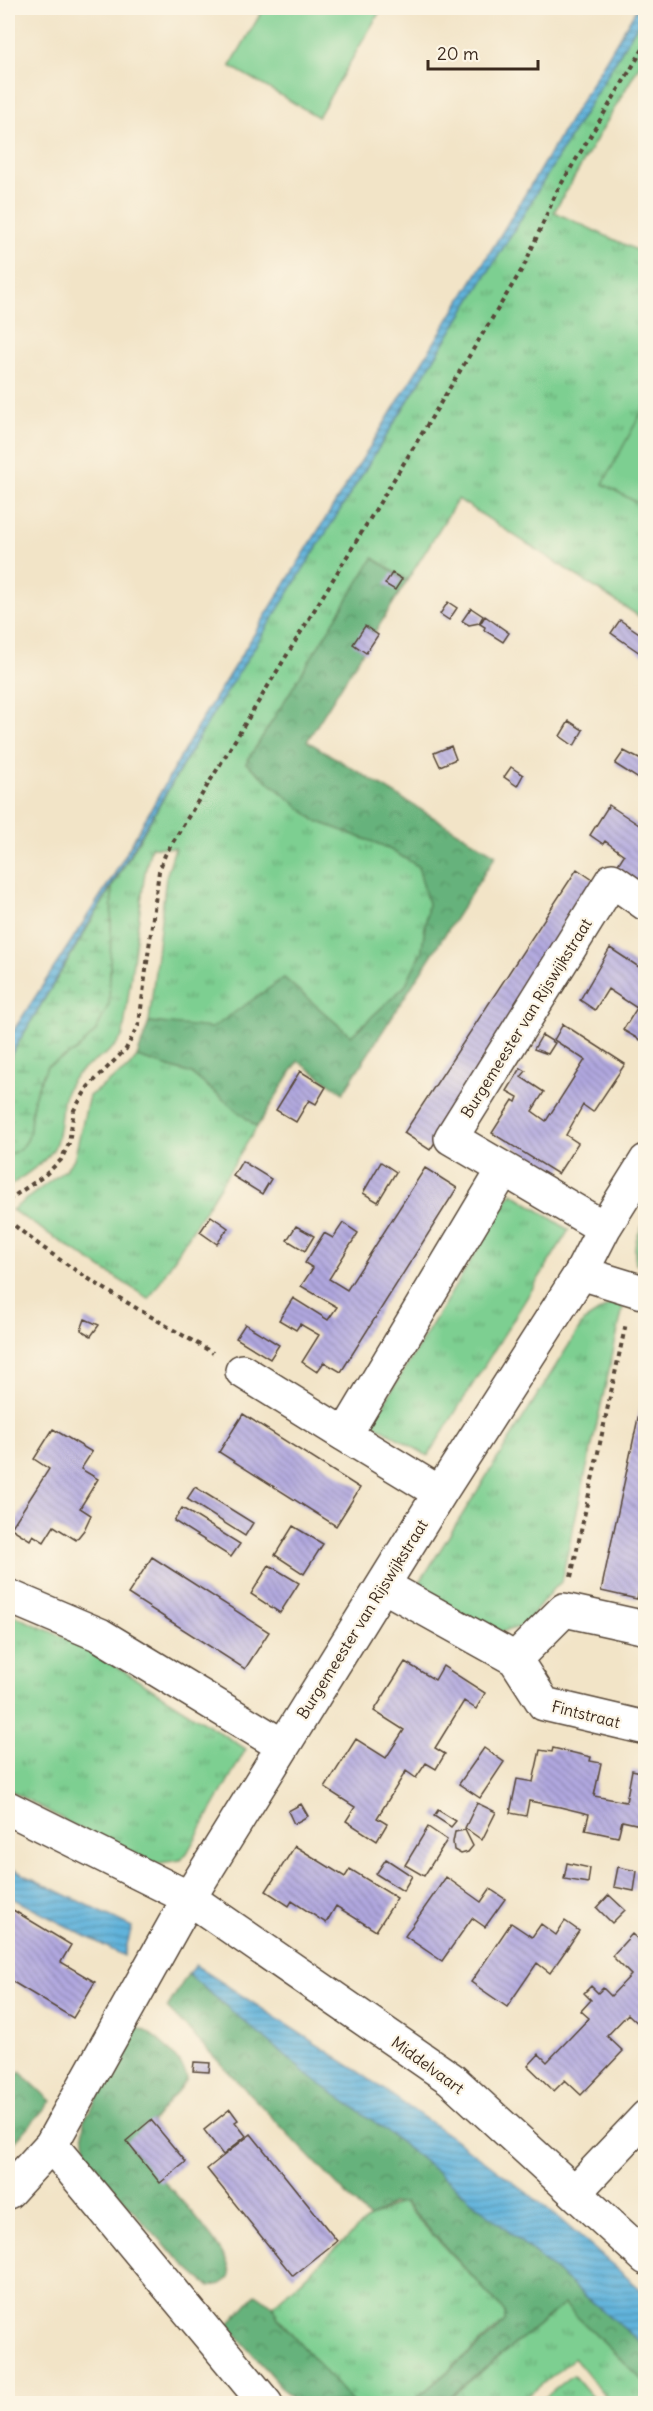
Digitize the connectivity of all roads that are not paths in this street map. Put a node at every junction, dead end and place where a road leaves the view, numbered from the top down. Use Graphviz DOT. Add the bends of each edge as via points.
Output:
graph roads {
  1 [pos="645,904"];
  2 [pos="645,1161"];
  3 [pos="504,1169"];
  4 [pos="604,1228"];
  5 [pos="581,1273"];
  6 [pos="639,1292"];
  7 [pos="242,1371"];
  8 [pos="345,1435"];
  9 [pos="440,1493"];
  10 [pos="384,1586"];
  11 [pos="8,1596"];
  12 [pos="645,1628"];
  13 [pos="514,1659"];
  14 [pos="645,1728"];
  15 [pos="283,1746"];
  16 [pos="8,1808"];
  17 [pos="189,1898"];
  18 [pos="645,2117"];
  19 [pos="51,2145"];
  20 [pos="8,2192"];
  21 [pos="575,2192"];
  22 [pos="645,2258"];
  23 [pos="266,2403"];
  1 -- 3 [label="street, Burgemeester van Rijswijkstraat" via="612,880 451,1138"];
  2 -- 4 [label="street, Burgemeester van Rijswijkstraat"];
  3 -- 4 [label="street, Burgemeester van Rijswijkstraat"];
  3 -- 8 [label="street"];
  4 -- 5 [label="street, Burgemeester van Rijswijkstraat"];
  5 -- 6 [label="street"];
  5 -- 9 [label="street, Burgemeester van Rijswijkstraat"];
  7 -- 8 [label="street"];
  8 -- 9 [label="street"];
  9 -- 10 [label="street, Burgemeester van Rijswijkstraat"];
  10 -- 13 [label="street, Fintstraat"];
  10 -- 15 [label="street, Burgemeester van Rijswijkstraat"];
  11 -- 15 [label="street" via="100,1635"];
  12 -- 13 [label="street" via="564,1610"];
  13 -- 14 [label="street, Fintstraat" via="544,1704"];
  15 -- 17 [label="street, Burgemeester van Rijswijkstraat"];
  16 -- 17 [label="street, Middelvaart"];
  17 -- 19 [label="street"];
  17 -- 21 [label="street, Middelvaart" via="451,2079"];
  18 -- 21 [label="street"];
  19 -- 20 [label="street"];
  19 -- 23 [label="street"];
  21 -- 22 [label="street, Middelvaart"];
}
